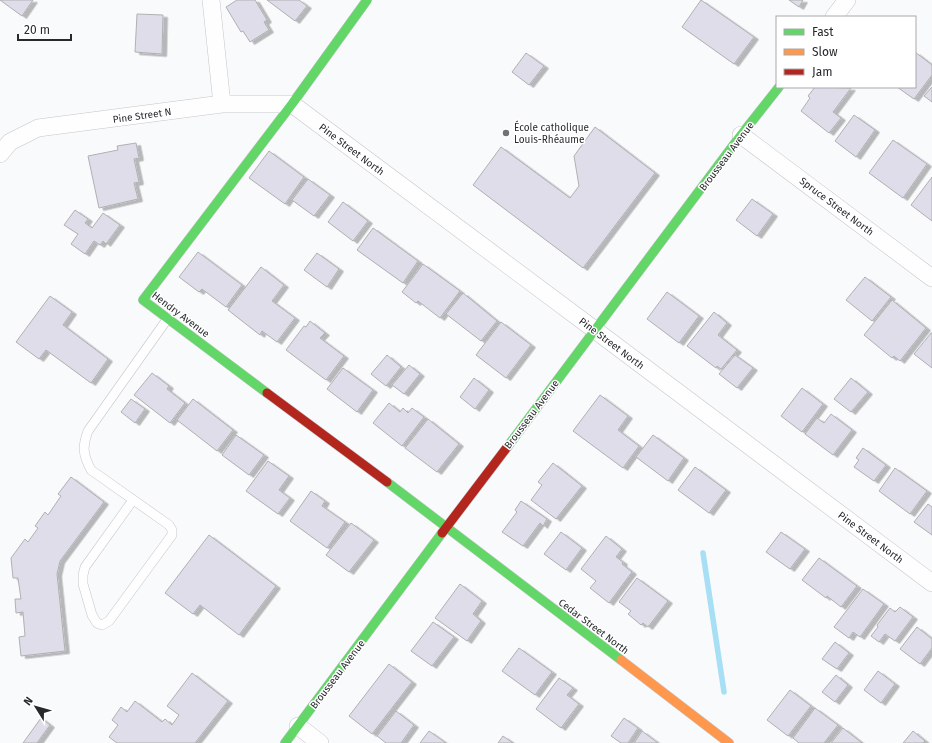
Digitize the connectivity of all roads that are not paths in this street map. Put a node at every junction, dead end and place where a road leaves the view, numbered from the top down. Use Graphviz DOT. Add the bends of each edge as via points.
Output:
graph roads {
  1 [pos="211,0"];
  2 [pos="366,0"];
  3 [pos="847,0"];
  4 [pos="835,16"];
  5 [pos="778,88"];
  6 [pos="222,104"];
  7 [pos="292,104"];
  8 [pos="741,135"];
  9 [pos="0,154"];
  10 [pos="932,278"];
  11 [pos="168,318"];
  12 [pos="595,330"];
  13 [pos="133,500"];
  14 [pos="447,527"];
  15 [pos="932,583"];
  16 [pos="298,726"];
  17 [pos="285,743"];
  18 [pos="320,743"];
  19 [pos="729,743"];
  1 -- 6 [label="street"];
  2 -- 7 [label="street, Hendry Avenue"];
  3 -- 4 [label="street"];
  5 -- 8 [label="street, Brousseau Avenue"];
  6 -- 7 [label="street, Pine Street N"];
  6 -- 9 [label="street, Pine Street N" via="38,128 10,142"];
  7 -- 11 [label="street, Hendry Avenue" via="143,300"];
  7 -- 12 [label="street, Pine Street North"];
  8 -- 10 [label="street, Spruce Street North"];
  8 -- 12 [label="street, Brousseau Avenue"];
  11 -- 13 [label="lane" via="88,431 85,439 86,461 91,470"];
  11 -- 14 [label="street, Hendry Avenue"];
  12 -- 14 [label="street, Brousseau Avenue"];
  12 -- 15 [label="street, Pine Street North"];
  13 -- 13 [label="lane" via="169,525 172,535 109,621 102,625 96,624 82,584 85,567"];
  14 -- 16 [label="street, Brousseau Avenue"];
  14 -- 19 [label="street, Cedar Street North"];
  16 -- 17 [label="street, Brousseau Avenue"];
  16 -- 18 [label="street"];
}
